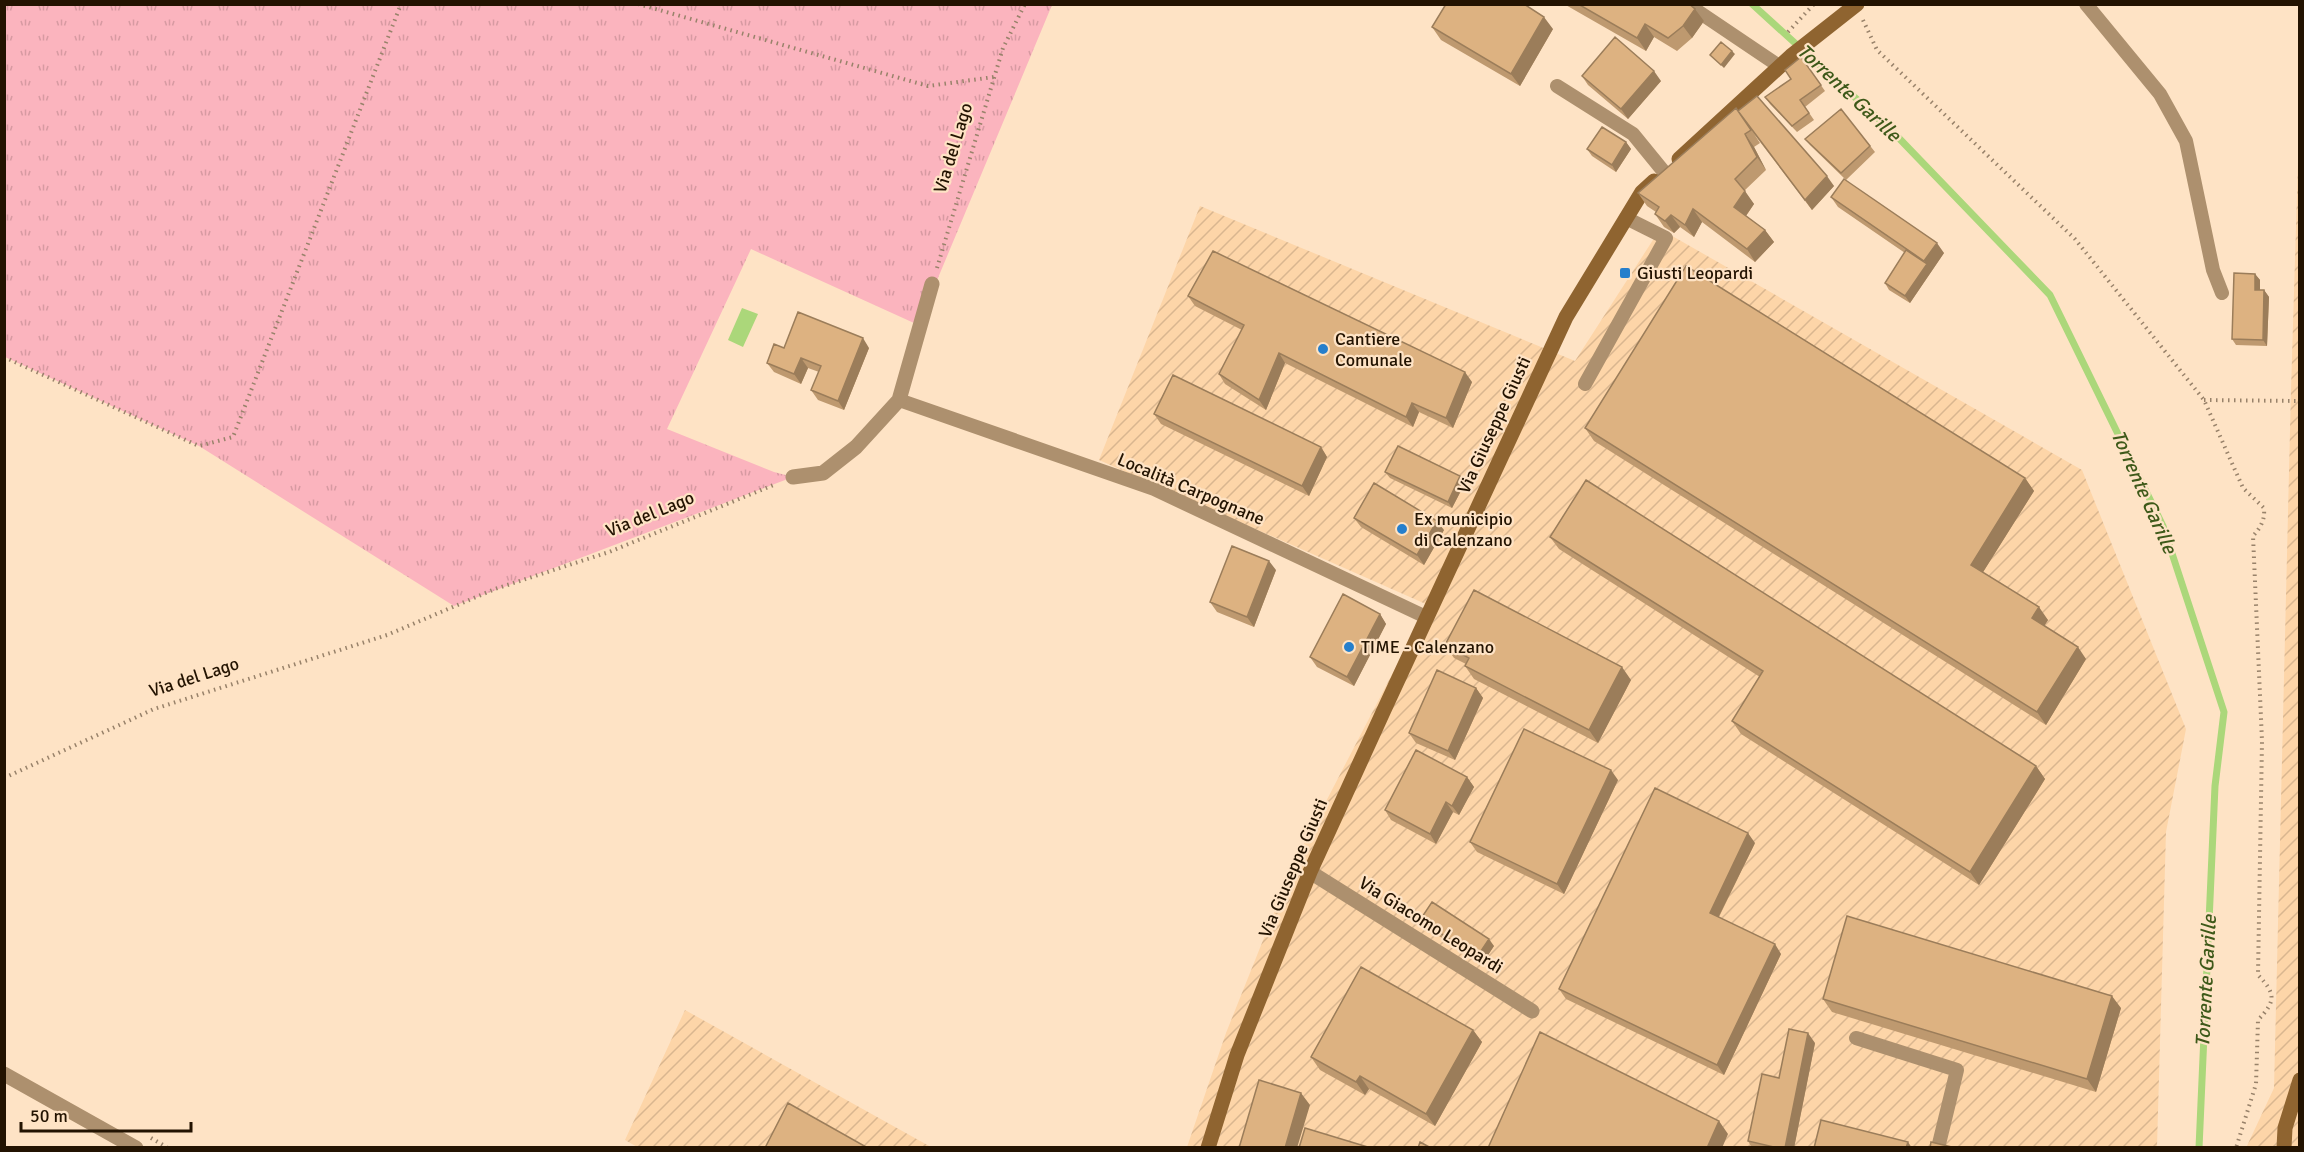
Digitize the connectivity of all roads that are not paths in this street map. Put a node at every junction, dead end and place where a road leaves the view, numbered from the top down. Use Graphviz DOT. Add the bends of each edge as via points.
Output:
graph roads {
  1 [pos="1687,4"];
  2 [pos="2086,4"];
  3 [pos="1855,6"];
  4 [pos="1779,66"];
  5 [pos="1557,86"];
  6 [pos="1664,172"];
  7 [pos="1626,218"];
  8 [pos="932,284"];
  9 [pos="2222,293"];
  10 [pos="1585,384"];
  11 [pos="899,400"];
  12 [pos="794,477"];
  13 [pos="1426,617"];
  14 [pos="1310,872"];
  15 [pos="1532,1011"];
  16 [pos="1856,1038"];
  17 [pos="4,1074"];
  18 [pos="2300,1080"];
  19 [pos="136,1148"];
  20 [pos="1208,1148"];
  21 [pos="1938,1148"];
  22 [pos="2284,1148"];
  1 -- 4 [label="lane"];
  2 -- 9 [label="lane" via="2160,94 2186,141 2213,270"];
  3 -- 4 [label="street, Via Giuseppe Giusti"];
  4 -- 6 [label="street, Via Giuseppe Giusti"];
  5 -- 6 [label="lane" via="1633,134"];
  6 -- 7 [label="street, Via Giuseppe Giusti" via="1642,192"];
  7 -- 10 [label="lane" via="1666,238"];
  7 -- 13 [label="street, Via Giuseppe Giusti" via="1566,317"];
  8 -- 11 [label="street"];
  11 -- 12 [label="street" via="856,447 823,473"];
  11 -- 13 [label="lane, Località Carpognane" via="1154,489"];
  13 -- 14 [label="street, Via Giuseppe Giusti"];
  14 -- 15 [label="street, Via Giacomo Leopardi"];
  14 -- 20 [label="street, Via Giuseppe Giusti" via="1237,1055"];
  16 -- 21 [label="lane" via="1957,1071"];
  17 -- 19 [label="street"];
  18 -- 22 [label="street" via="2285,1128"];
}
